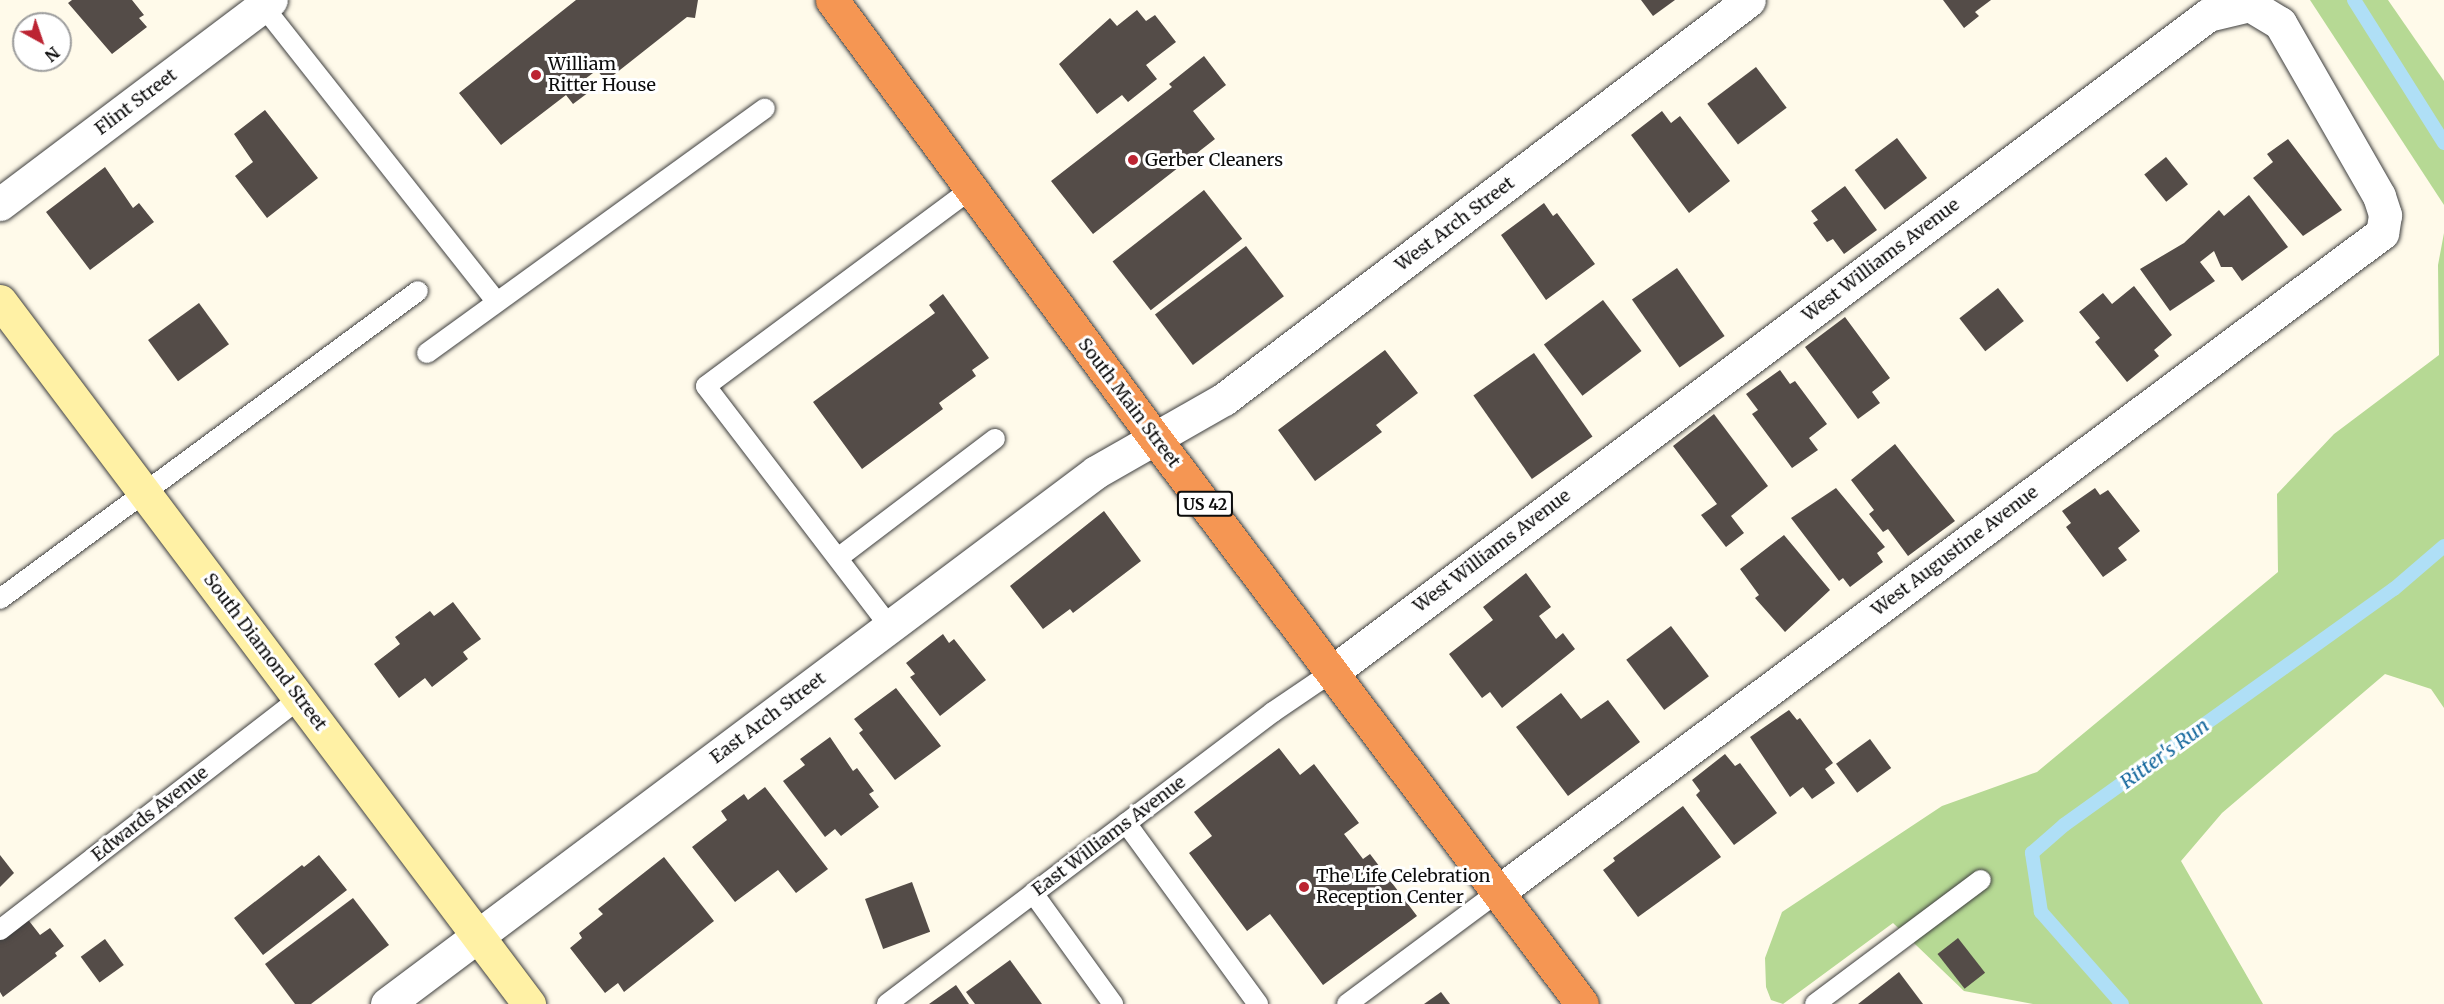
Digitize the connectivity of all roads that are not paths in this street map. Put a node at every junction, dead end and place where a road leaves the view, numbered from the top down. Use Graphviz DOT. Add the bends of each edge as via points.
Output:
graph roads {
  1 [pos="832,0"];
  2 [pos="1749,0"];
  3 [pos="267,3"];
  4 [pos="765,108"];
  5 [pos="970,190"];
  6 [pos="2379,196"];
  7 [pos="0,204"];
  8 [pos="418,291"];
  9 [pos="0,301"];
  10 [pos="497,302"];
  11 [pos="427,353"];
  12 [pos="1154,437"];
  13 [pos="995,439"];
  14 [pos="144,492"];
  15 [pos="837,558"];
  16 [pos="0,599"];
  17 [pos="890,627"];
  18 [pos="1332,672"];
  19 [pos="300,698"];
  20 [pos="1126,823"];
  21 [pos="1981,880"];
  22 [pos="1498,892"];
  23 [pos="1033,893"];
  24 [pos="0,930"];
  25 [pos="478,935"];
  26 [pos="387,1004"];
  27 [pos="529,1004"];
  28 [pos="887,1004"];
  29 [pos="1113,1004"];
  30 [pos="1258,1004"];
  31 [pos="1347,1004"];
  32 [pos="1582,1004"];
  33 [pos="1815,1004"];
  1 -- 5 [label="highway, South Main Street / US 42"];
  2 -- 12 [label="street, West Arch Street" via="1224,399"];
  3 -- 7 [label="street, Flint Street"];
  3 -- 10 [label="lane"];
  4 -- 10 [label="lane"];
  5 -- 12 [label="highway, South Main Street / US 42"];
  5 -- 15 [label="lane" via="706,386"];
  6 -- 18 [label="street, West Williams Avenue" via="2280,23 2250,5 2208,15"];
  6 -- 22 [label="street, West Augustine Avenue" via="2385,215 2382,233"];
  8 -- 14 [label="lane"];
  9 -- 14 [label="street, South Diamond Street"];
  10 -- 11 [label="lane"];
  12 -- 17 [label="street, East Arch Street" via="1096,472"];
  12 -- 18 [label="highway, South Main Street / US 42"];
  13 -- 15 [label="lane"];
  14 -- 16 [label="lane"];
  14 -- 19 [label="street, South Diamond Street"];
  15 -- 17 [label="lane"];
  17 -- 25 [label="street, East Arch Street"];
  18 -- 20 [label="lane, East Williams Avenue"];
  18 -- 22 [label="highway, South Main Street / US 42"];
  19 -- 24 [label="lane, Edwards Avenue"];
  19 -- 25 [label="street, South Diamond Street"];
  20 -- 23 [label="lane, East Williams Avenue"];
  20 -- 30 [label="lane"];
  21 -- 33 [label="lane"];
  22 -- 31 [label="lane"];
  22 -- 32 [label="highway, South Main Street / US 42"];
  23 -- 28 [label="lane, East Williams Avenue"];
  23 -- 29 [label="lane"];
  25 -- 26 [label="street, East Arch Street"];
  25 -- 27 [label="street, South Diamond Street"];
}
